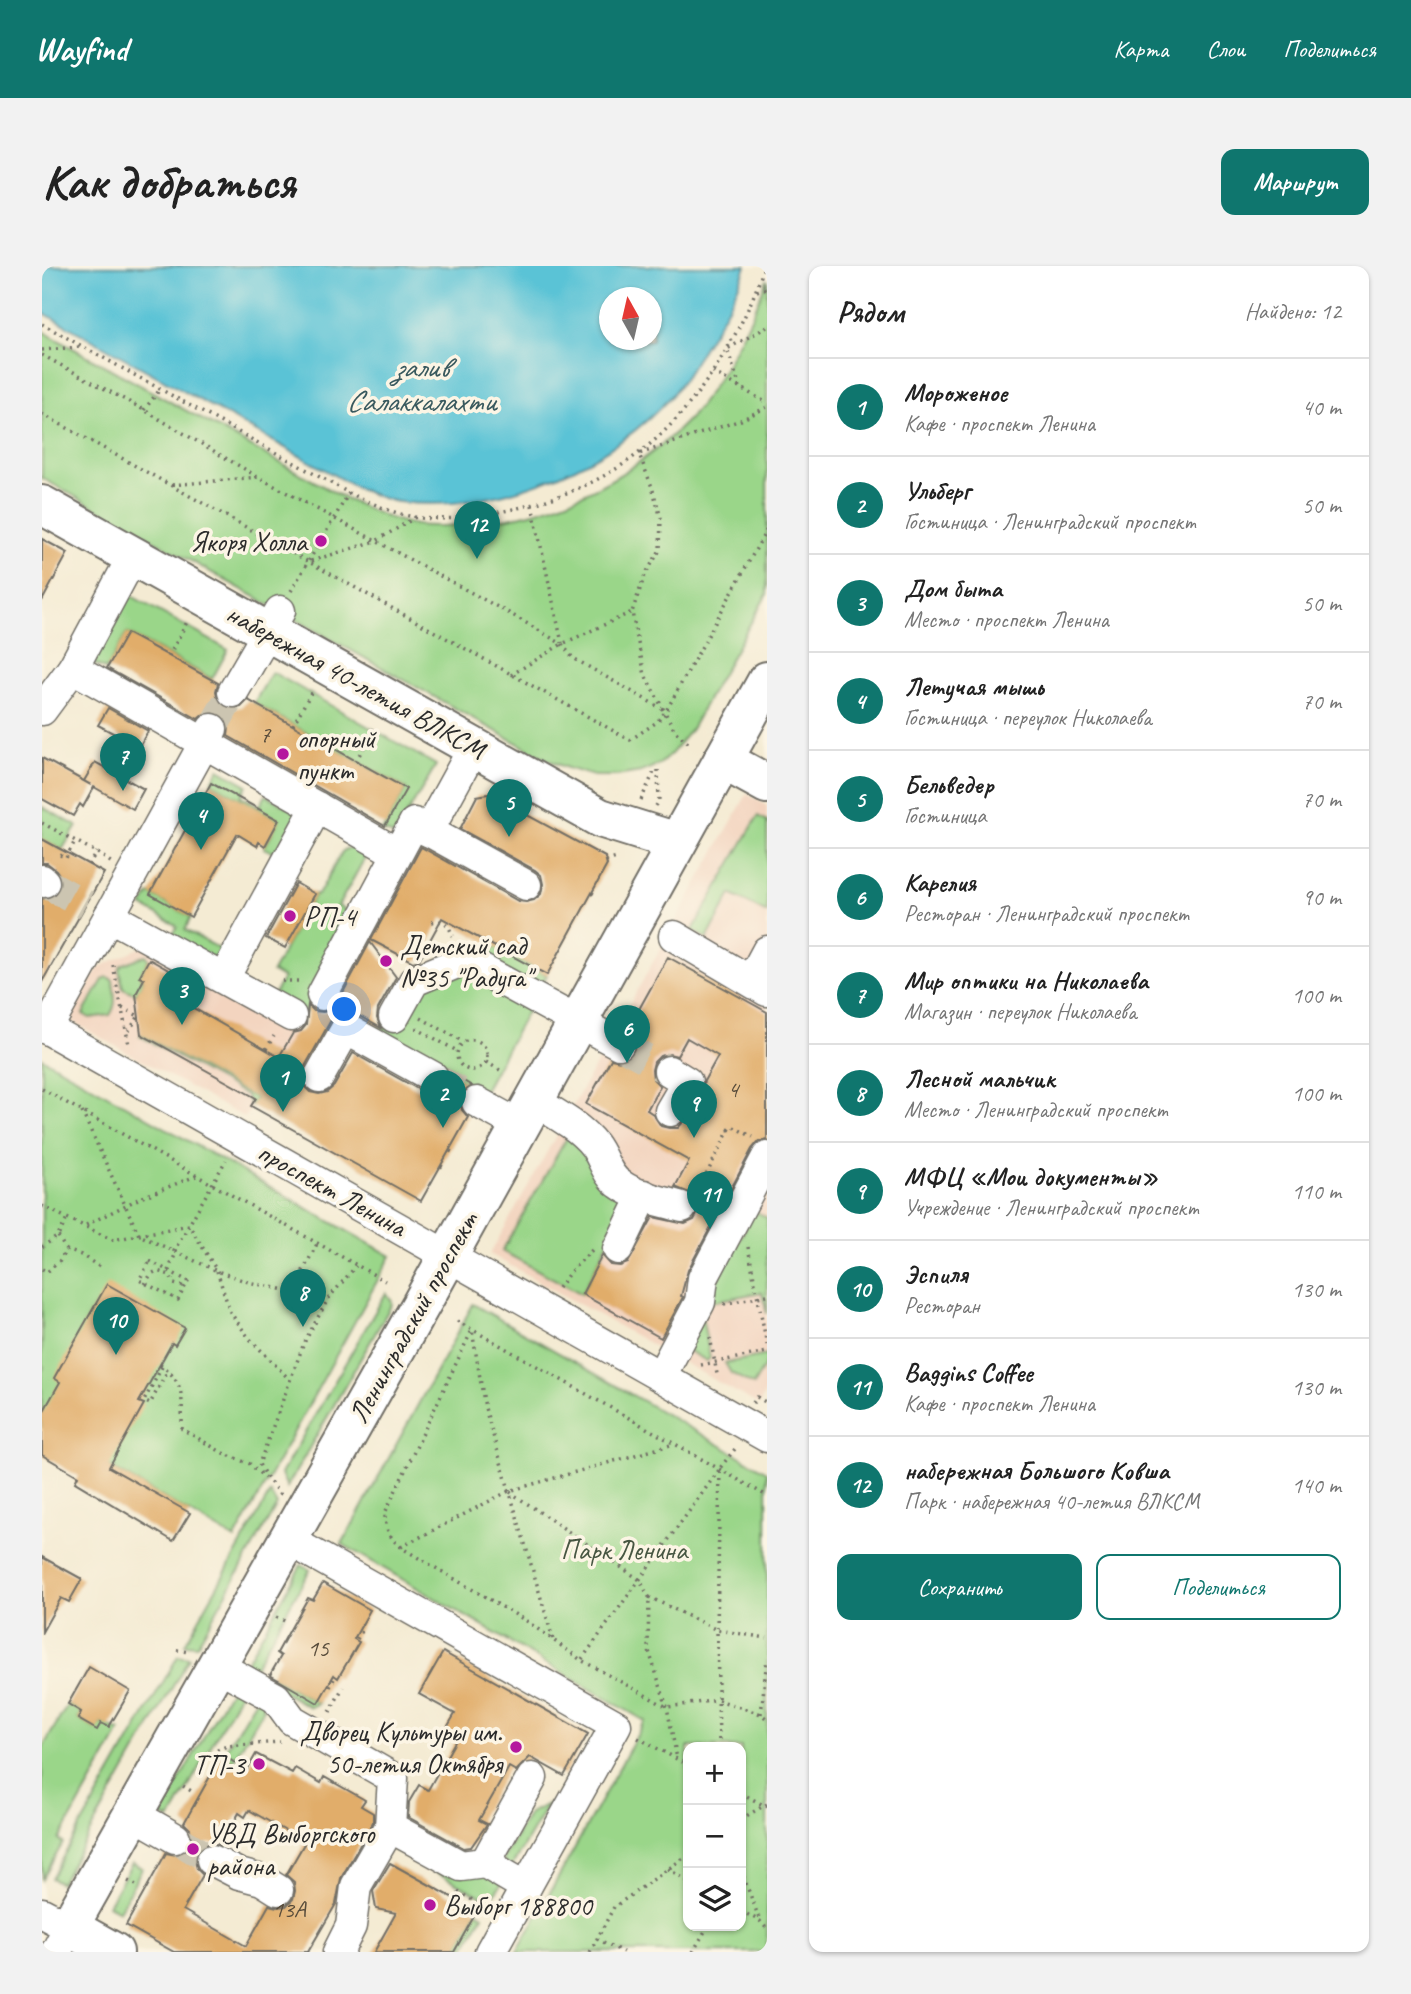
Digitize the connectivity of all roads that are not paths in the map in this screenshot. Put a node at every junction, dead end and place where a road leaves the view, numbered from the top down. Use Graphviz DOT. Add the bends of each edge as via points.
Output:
graph roads {
  1 [pos="42,505"];
  2 [pos="133,556"];
  3 [pos="273,621"];
  4 [pos="73,668"];
  5 [pos="767,681"];
  6 [pos="233,692"];
  7 [pos="42,710"];
  8 [pos="208,736"];
  9 [pos="474,747"];
  10 [pos="723,760"];
  11 [pos="767,784"];
  12 [pos="317,807"];
  13 [pos="428,831"];
  14 [pos="677,842"];
  15 [pos="397,853"];
  16 [pos="526,885"];
  17 [pos="101,912"];
  18 [pos="674,936"];
  19 [pos="767,951"];
  20 [pos="224,978"];
  21 [pos="759,986"];
  22 [pos="322,995"];
  23 [pos="291,1016"];
  24 [pos="394,1017"];
  25 [pos="578,1022"];
  26 [pos="44,1027"];
  27 [pos="619,1044"];
  28 [pos="669,1071"];
  29 [pos="318,1077"];
  30 [pos="433,1077"];
  31 [pos="477,1102"];
  32 [pos="670,1111"];
  33 [pos="526,1113"];
  34 [pos="761,1148"];
  35 [pos="644,1195"];
  36 [pos="691,1197"];
  37 [pos="752,1203"];
  38 [pos="618,1249"];
  39 [pos="449,1255"];
  40 [pos="661,1376"];
  41 [pos="767,1436"];
  42 [pos="287,1539"];
  43 [pos="216,1665"];
  44 [pos="532,1778"];
  45 [pos="133,1814"];
  46 [pos="390,1827"];
  47 [pos="175,1838"];
  48 [pos="212,1860"];
  49 [pos="485,1863"];
  50 [pos="526,1887"];
  51 [pos="278,1890"];
  52 [pos="56,1931"];
  53 [pos="114,1952"];
  54 [pos="338,1952"];
  55 [pos="489,1952"];
  1 -- 2 [label="main road, набережная 40-летия ВЛКСМ"];
  2 -- 3 [label="main road, набережная 40-летия ВЛКСМ"];
  2 -- 4 [label="street"];
  3 -- 6 [label="street"];
  3 -- 9 [label="main road, набережная 40-летия ВЛКСМ"];
  4 -- 7 [label="street"];
  4 -- 8 [label="street"];
  5 -- 10 [label="main road, Ленинградский проспект"];
  8 -- 12 [label="street"];
  8 -- 17 [label="street"];
  9 -- 13 [label="street"];
  9 -- 14 [label="main road, набережная 40-летия ВЛКСМ" via="600,818"];
  10 -- 11 [label="main road"];
  10 -- 14 [label="main road, Ленинградский проспект"];
  12 -- 15 [label="street"];
  12 -- 20 [label="street"];
  13 -- 15 [label="street" via="414,823"];
  13 -- 16 [label="street"];
  14 -- 25 [label="main road, Ленинградский проспект"];
  15 -- 22 [label="street"];
  17 -- 20 [label="street"];
  17 -- 26 [label="street"];
  18 -- 21 [label="street"];
  19 -- 21 [label="street"];
  20 -- 23 [label="street"];
  24 -- 25 [label="street" via="414,981 464,960"];
  25 -- 27 [label="street"];
  25 -- 33 [label="main road, Ленинградский проспект"];
  26 -- 39 [label="street, проспект Ленина"];
  28 -- 32 [label="street" via="687,1082"];
  29 -- 30 [label="street" via="346,1029"];
  31 -- 33 [label="street"];
  33 -- 35 [label="street" via="573,1126 594,1146 620,1185"];
  33 -- 39 [label="main road, Ленинградский проспект"];
  34 -- 37 [label="street"];
  35 -- 36 [label="street"];
  35 -- 38 [label="street"];
  37 -- 40 [label="street" via="703,1278 700,1302"];
  39 -- 40 [label="street, проспект Ленина"];
  39 -- 42 [label="main road, Ленинградский проспект"];
  40 -- 41 [label="street, проспект Ленина"];
  42 -- 43 [label="main road, Ленинградский проспект"];
  42 -- 50 [label="street" via="625,1730"];
  43 -- 45 [label="main road, Ленинградский проспект"];
  43 -- 46 [label="street" via="276,1698 292,1720 393,1778"];
  44 -- 49 [label="street"];
  45 -- 47 [label="street"];
  45 -- 52 [label="main road, Ленинградский проспект"];
  46 -- 49 [label="street" via="461,1866"];
  46 -- 54 [label="street" via="356,1886 351,1926"];
  48 -- 51 [label="street"];
  49 -- 50 [label="street"];
  50 -- 55 [label="street"];
  52 -- 53 [label="main road"];
}
